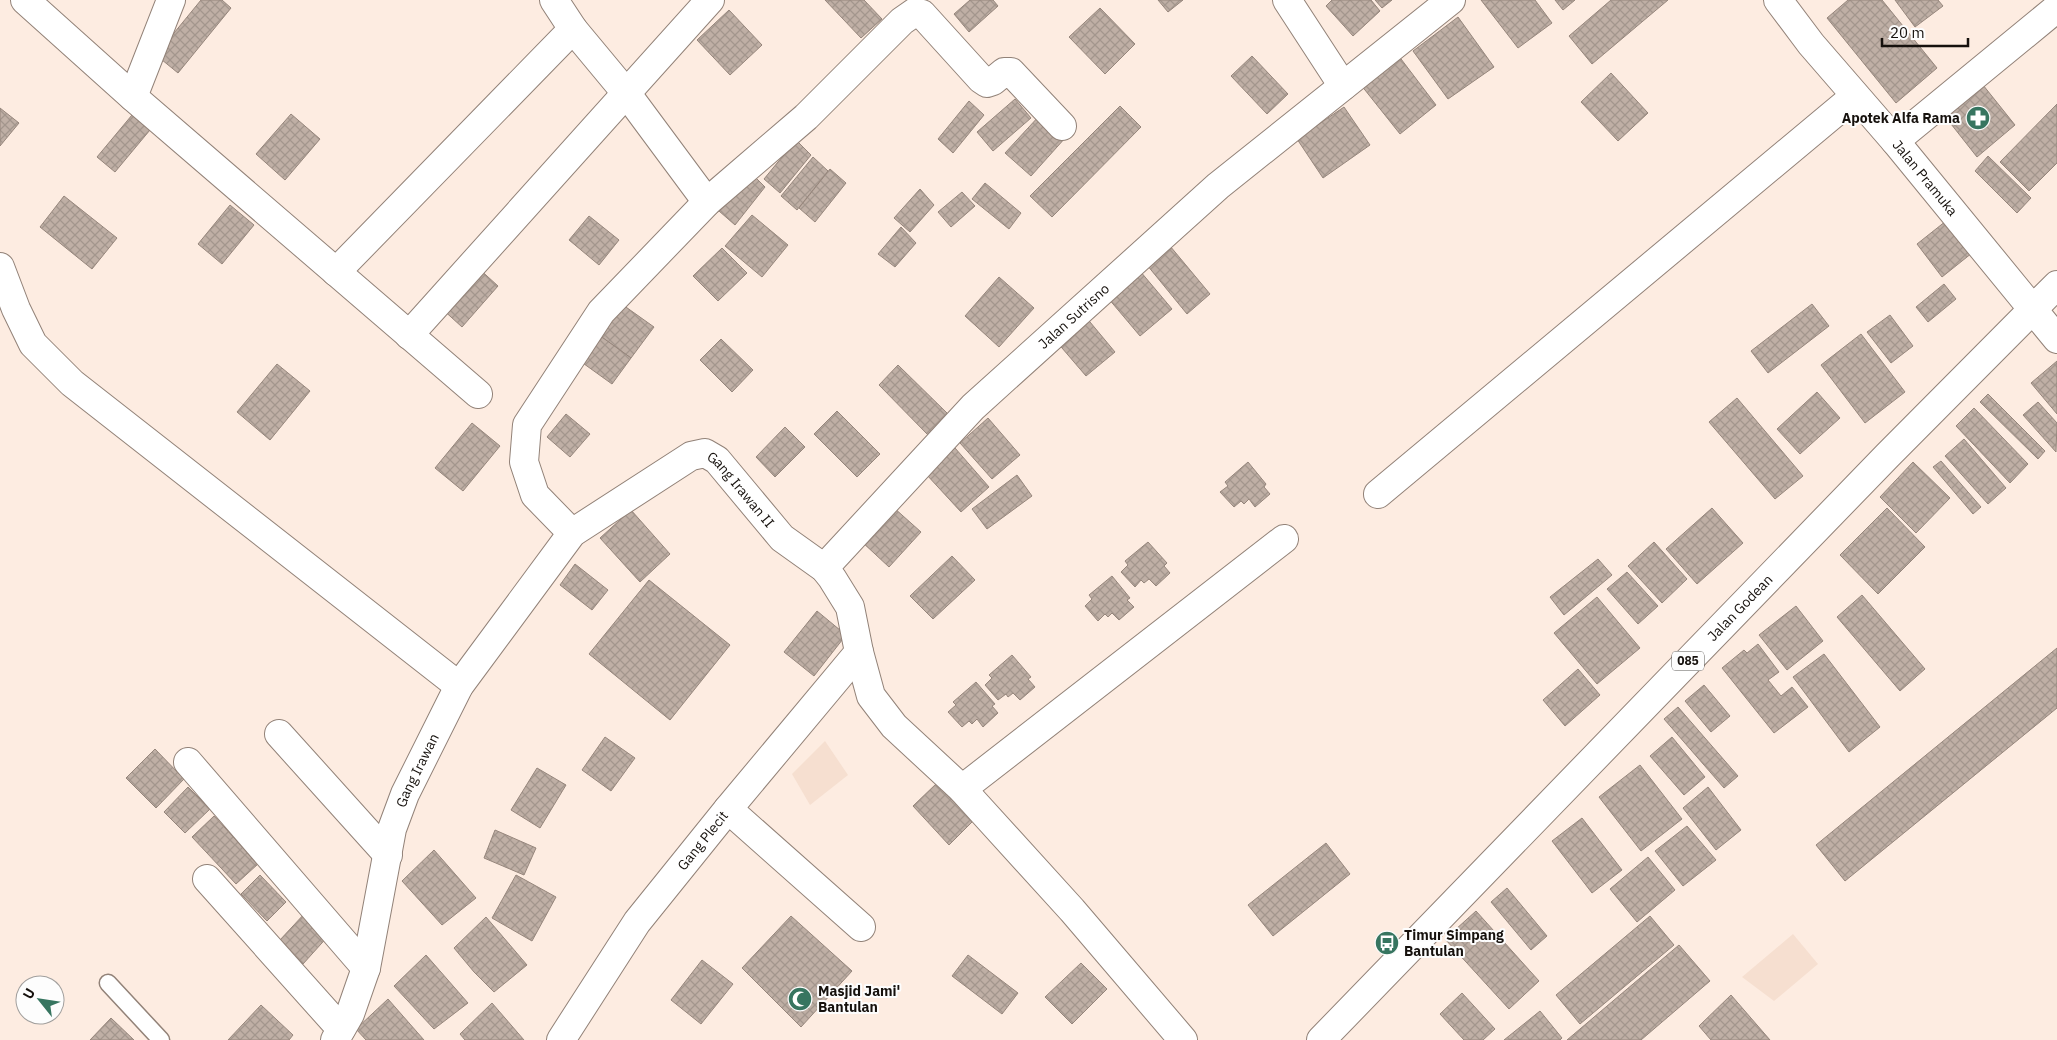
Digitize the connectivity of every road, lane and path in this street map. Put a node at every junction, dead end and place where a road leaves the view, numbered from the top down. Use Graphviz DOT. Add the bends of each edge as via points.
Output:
graph roads {
  1 [pos="25,0"];
  2 [pos="170,0"];
  3 [pos="554,0"];
  4 [pos="710,0"];
  5 [pos="1287,0"];
  6 [pos="1451,0"];
  7 [pos="1778,0"];
  8 [pos="2057,8"];
  9 [pos="572,29"];
  10 [pos="1344,86"];
  11 [pos="627,94"];
  12 [pos="1855,96"];
  13 [pos="133,97"];
  14 [pos="1062,126"];
  15 [pos="1895,141"];
  16 [pos="706,202"];
  17 [pos="0,267"];
  18 [pos="336,272"];
  19 [pos="2057,285"];
  20 [pos="2032,311"];
  21 [pos="409,335"];
  22 [pos="2057,339"];
  23 [pos="478,394"];
  24 [pos="1378,494"];
  25 [pos="572,533"];
  26 [pos="1284,539"];
  27 [pos="824,568"];
  28 [pos="859,652"];
  29 [pos="459,686"];
  30 [pos="279,734"];
  31 [pos="188,762"];
  32 [pos="962,788"];
  33 [pos="728,809"];
  34 [pos="388,855"];
  35 [pos="207,879"];
  36 [pos="861,927"];
  37 [pos="366,968"];
  38 [pos="108,983"];
  39 [pos="338,1035"];
  40 [pos="161,1040"];
  41 [pos="561,1040"];
  42 [pos="1183,1040"];
  43 [pos="1321,1040"];
  1 -- 13 [label="street"];
  2 -- 13 [label="street"];
  3 -- 9 [label="street"];
  4 -- 11 [label="street"];
  5 -- 10 [label="street"];
  6 -- 10 [label="street, Jalan Sutrisno"];
  7 -- 12 [label="street, Jalan Pramuka"];
  8 -- 15 [label="street"];
  9 -- 11 [label="street"];
  9 -- 18 [label="street"];
  10 -- 27 [label="street, Jalan Sutrisno" via="1218,186 973,407"];
  11 -- 16 [label="street"];
  11 -- 21 [label="street"];
  12 -- 15 [label="street, Jalan Pramuka"];
  12 -- 24 [label="street"];
  13 -- 18 [label="street"];
  14 -- 16 [label="street" via="1011,72 1004,72 987,83 922,14 915,12 806,117"];
  15 -- 20 [label="street, Jalan Pramuka" via="2008,277"];
  16 -- 25 [label="street" via="601,312 527,425 524,462 535,495"];
  17 -- 29 [label="street" via="33,344 72,383"];
  18 -- 21 [label="street"];
  19 -- 20 [label="street, Jalan Godean / 085"];
  20 -- 22 [label="street, Jalan Pramuka"];
  20 -- 43 [label="street, Jalan Godean / 085" via="1888,454"];
  21 -- 23 [label="street"];
  25 -- 27 [label="street, Gang Irawan II" via="691,456 705,453 717,460 782,538"];
  25 -- 29 [label="street, Gang Irawan"];
  26 -- 32 [label="street"];
  27 -- 28 [label="street, Gang Irawan II" via="850,607"];
  28 -- 32 [label="street, Gang Irawan II" via="871,696 894,726"];
  28 -- 33 [label="street, Gang Plecit"];
  29 -- 34 [label="street, Gang Irawan" via="405,794 392,829"];
  30 -- 34 [label="street"];
  31 -- 37 [label="street"];
  32 -- 42 [label="street, Gang Irawan II"];
  33 -- 36 [label="street"];
  33 -- 41 [label="street, Gang Plecit" via="637,922"];
  34 -- 37 [label="street, Gang Irawan"];
  35 -- 39 [label="street"];
  37 -- 39 [label="street, Gang Irawan" via="350,1014"];
  38 -- 40 [label="lane"];
}
